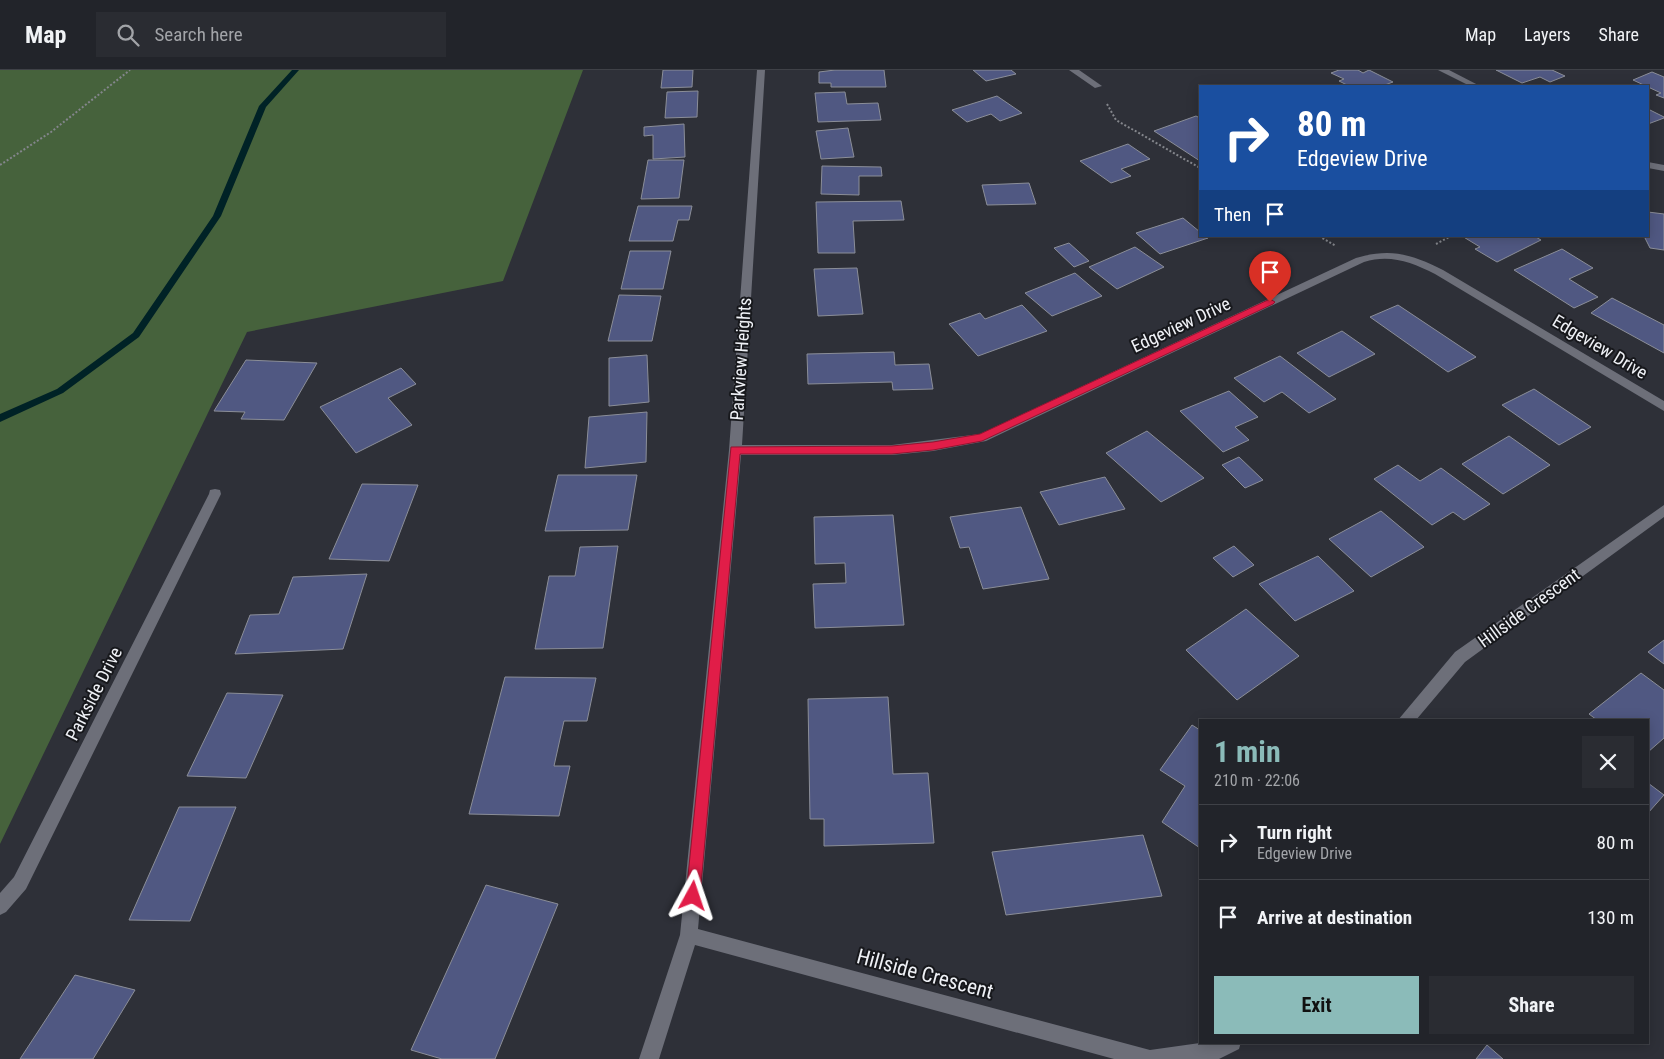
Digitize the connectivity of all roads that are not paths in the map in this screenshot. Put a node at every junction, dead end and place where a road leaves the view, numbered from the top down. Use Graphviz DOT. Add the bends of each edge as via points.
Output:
graph roads {
  1 [pos="761,70"];
  2 [pos="1073,70"];
  3 [pos="1442,70"];
  4 [pos="1474,85"];
  5 [pos="1098,86"];
  6 [pos="1649,165"];
  7 [pos="1664,168"];
  8 [pos="1664,407"];
  9 [pos="735,450"];
  10 [pos="215,494"];
  11 [pos="1664,510"];
  12 [pos="1407,719"];
  13 [pos="0,906"];
  14 [pos="689,935"];
  15 [pos="1228,1044"];
  16 [pos="649,1059"];
  17 [pos="1150,1059"];
  1 -- 9 [label="street, Parkview Heights"];
  2 -- 5 [label="street"];
  3 -- 4 [label="street"];
  6 -- 7 [label="street"];
  8 -- 9 [label="street, Edgeview Drive" via="1439,272 1410,258 1376,254 982,438 892,450"];
  9 -- 14 [label="street, Parkview Heights"];
  10 -- 13 [label="street, Parkside Drive" via="20,883"];
  11 -- 12 [label="street, Hillside Crescent" via="1460,657"];
  14 -- 16 [label="street, Parkview Heights"];
  14 -- 17 [label="street, Hillside Crescent"];
  15 -- 17 [label="street, Hillside Crescent" via="1215,1051"];
}
